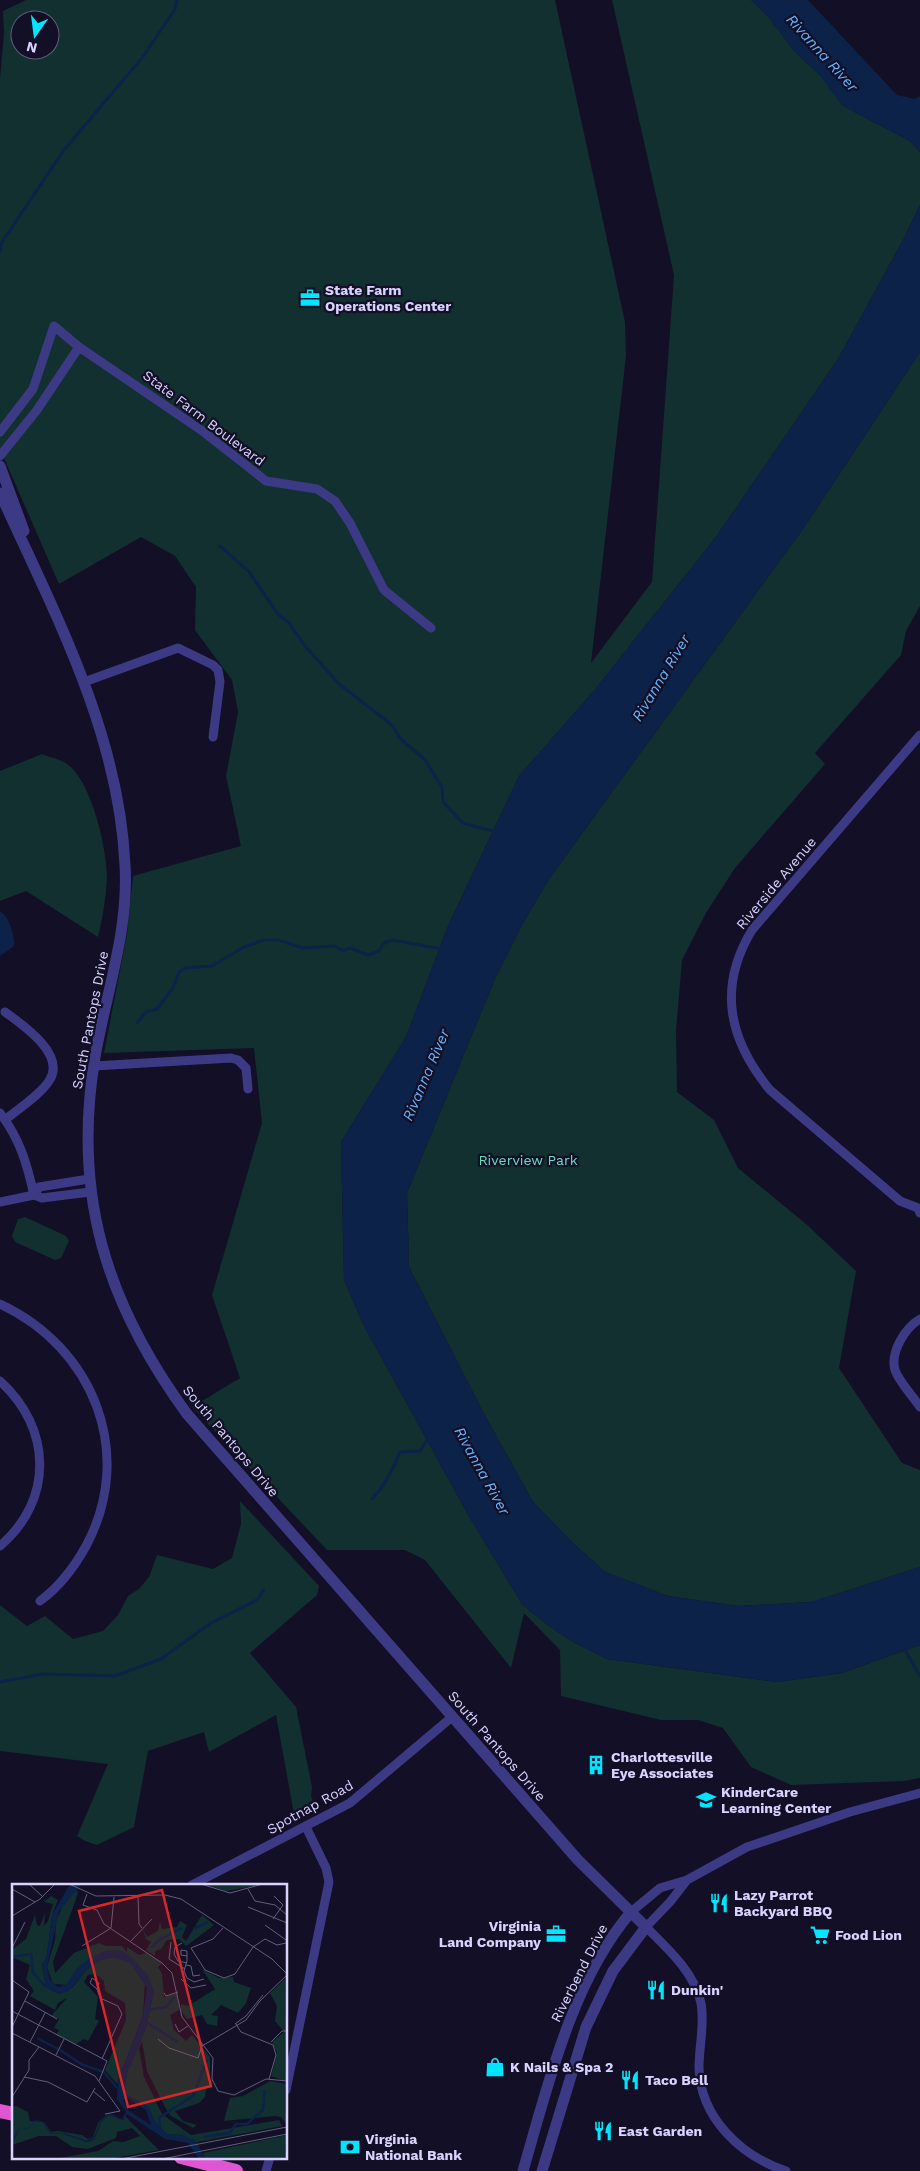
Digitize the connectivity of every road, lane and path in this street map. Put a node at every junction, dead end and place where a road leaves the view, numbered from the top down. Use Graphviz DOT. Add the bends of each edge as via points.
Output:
graph roads {
  1 [pos="79,347"];
  2 [pos="0,432"];
  3 [pos="0,456"];
  4 [pos="0,466"];
  5 [pos="0,493"];
  6 [pos="33,561"];
  7 [pos="431,628"];
  8 [pos="84,682"];
  9 [pos="920,735"];
  10 [pos="213,737"];
  11 [pos="5,1012"];
  12 [pos="94,1066"];
  13 [pos="248,1089"];
  14 [pos="3,1117"];
  15 [pos="89,1179"];
  16 [pos="90,1192"];
  17 [pos="34,1195"];
  18 [pos="0,1202"];
  19 [pos="919,1210"];
  20 [pos="0,1304"];
  21 [pos="920,1319"];
  22 [pos="0,1381"];
  23 [pos="920,1407"];
  24 [pos="0,1546"];
  25 [pos="40,1601"];
  26 [pos="452,1717"];
  27 [pos="920,1793"];
  28 [pos="306,1827"];
  29 [pos="687,1880"];
  30 [pos="194,1884"];
  31 [pos="632,1912"];
  32 [pos="646,1927"];
  33 [pos="288,2080"];
  34 [pos="185,2158"];
  35 [pos="270,2158"];
  36 [pos="231,2170"];
  37 [pos="266,2171"];
  38 [pos="524,2171"];
  39 [pos="542,2171"];
  40 [pos="786,2171"];
  1 -- 2 [label="street, State Farm Boulevard" via="54,326 33,389"];
  1 -- 3 [label="street" via="37,410"];
  1 -- 7 [label="street, State Farm Boulevard" via="201,430 266,481 317,489 335,501 350,523 384,590"];
  4 -- 6 [label="street, South Pantops Drive"];
  5 -- 6 [label="street, South Pantops Drive"];
  6 -- 8 [label="street, South Pantops Drive"];
  8 -- 10 [label="street" via="178,648 186,650 213,665 220,677"];
  8 -- 12 [label="street, South Pantops Drive" via="109,764 122,830 125,866 123,921"];
  9 -- 19 [label="street, Riverside Avenue" via="752,930 737,960 731,996 735,1032 741,1048 770,1090 900,1201"];
  11 -- 14 [label="street" via="29,1030 49,1052 53,1070 48,1083"];
  12 -- 13 [label="street" via="232,1058 246,1068"];
  12 -- 15 [label="street, South Pantops Drive" via="88,1138"];
  14 -- 17 [label="street" via="23,1149"];
  15 -- 16 [label="street, South Pantops Drive"];
  15 -- 17 [label="street" via="39,1187"];
  16 -- 17 [label="street" via="42,1198"];
  16 -- 26 [label="street, South Pantops Drive" via="102,1246 122,1306 167,1387 199,1428"];
  17 -- 18 [label="street"];
  20 -- 25 [label="street" via="41,1329 76,1366 99,1413 107,1452 106,1496 93,1533 71,1570"];
  21 -- 23 [label="street" via="904,1333 895,1357 895,1370"];
  22 -- 24 [label="street" via="19,1401 31,1422 40,1455 39,1484 29,1512"];
  26 -- 28 [label="street, Spotnap Road" via="363,1794"];
  26 -- 31 [label="street, South Pantops Drive" via="578,1860"];
  27 -- 29 [label="street, Riverbend Drive" via="876,1804 746,1847"];
  28 -- 30 [label="street, Spotnap Road"];
  28 -- 33 [label="street" via="326,1868 329,1882"];
  29 -- 31 [label="street, Riverbend Drive" via="660,1888"];
  29 -- 32 [label="street, Riverbend Drive"];
  31 -- 32 [label="street, South Pantops Drive"];
  31 -- 38 [label="street, Riverbend Drive" via="598,1963 570,2019"];
  32 -- 39 [label="street, Riverbend Drive" via="613,1970 589,2020"];
  32 -- 40 [label="street, South Pantops Drive" via="674,1954 700,2001 703,2013 699,2070 714,2118 724,2132 751,2156"];
  34 -- 36 [label="highway"];
  35 -- 37 [label="street"];
}
